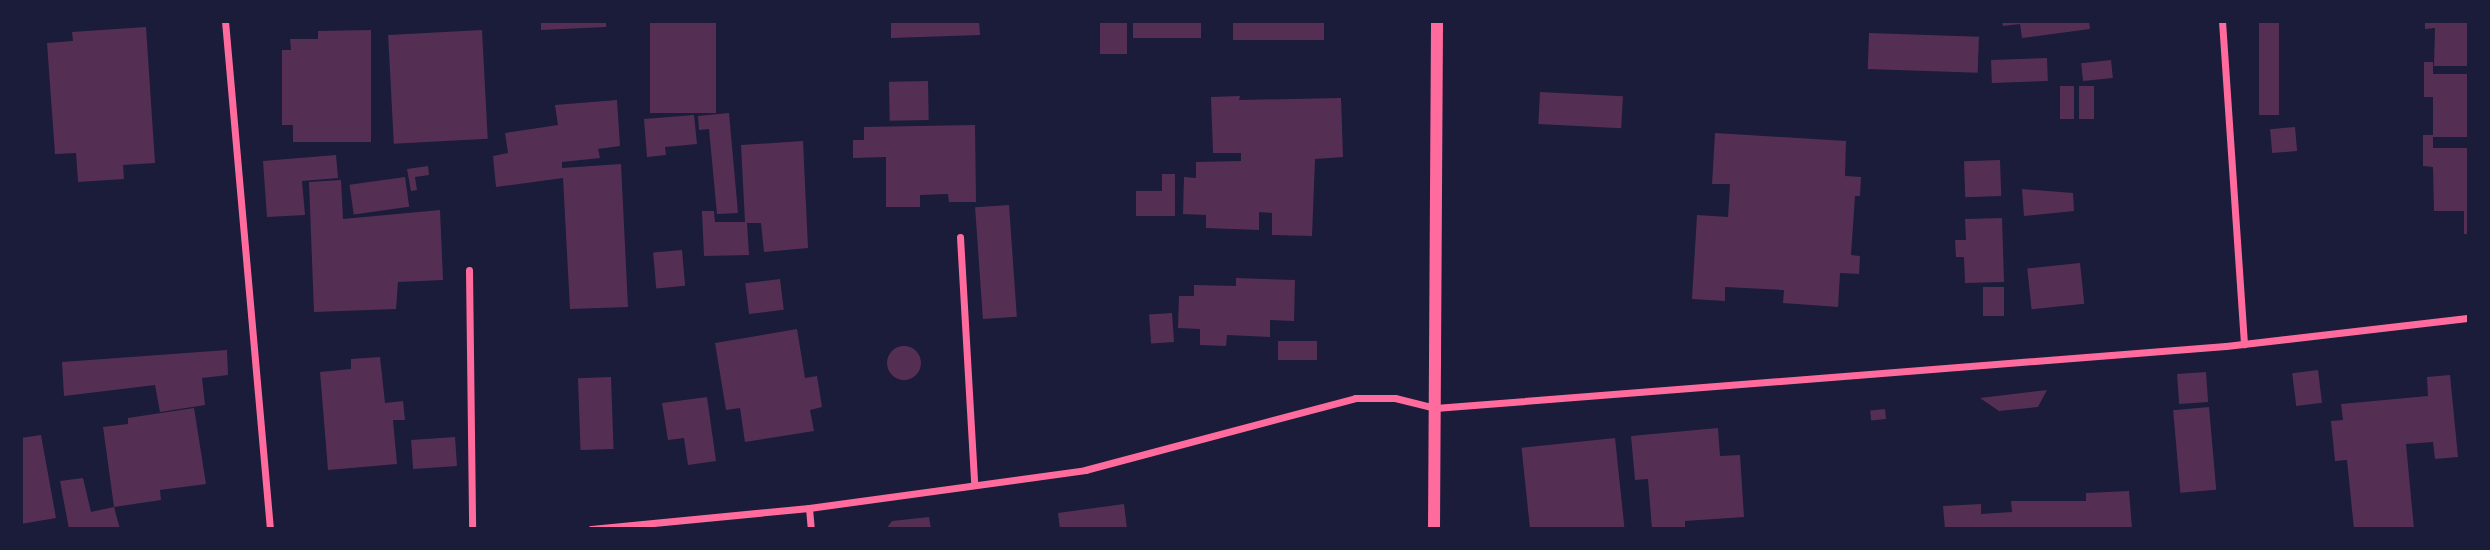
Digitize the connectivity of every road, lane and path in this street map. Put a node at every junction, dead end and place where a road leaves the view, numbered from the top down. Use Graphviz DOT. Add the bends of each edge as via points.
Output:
graph roads {
  1 [pos="225,21"];
  2 [pos="1437,21"];
  3 [pos="2222,21"];
  4 [pos="960,237"];
  5 [pos="469,270"];
  6 [pos="2469,318"];
  7 [pos="2244,344"];
  8 [pos="1435,408"];
  9 [pos="974,483"];
  10 [pos="809,508"];
  11 [pos="270,529"];
  12 [pos="472,529"];
  13 [pos="591,529"];
  14 [pos="811,529"];
  15 [pos="1434,529"];
  1 -- 11 [label="street"];
  2 -- 8 [label="street"];
  3 -- 7 [label="street"];
  4 -- 9 [label="street"];
  5 -- 12 [label="street"];
  6 -- 7 [label="street"];
  7 -- 8 [label="street"];
  8 -- 9 [label="street" via="1395,398 1355,398 1146,457 1085,470"];
  8 -- 15 [label="street"];
  9 -- 10 [label="street"];
  10 -- 13 [label="street"];
  10 -- 14 [label="street"];
}
